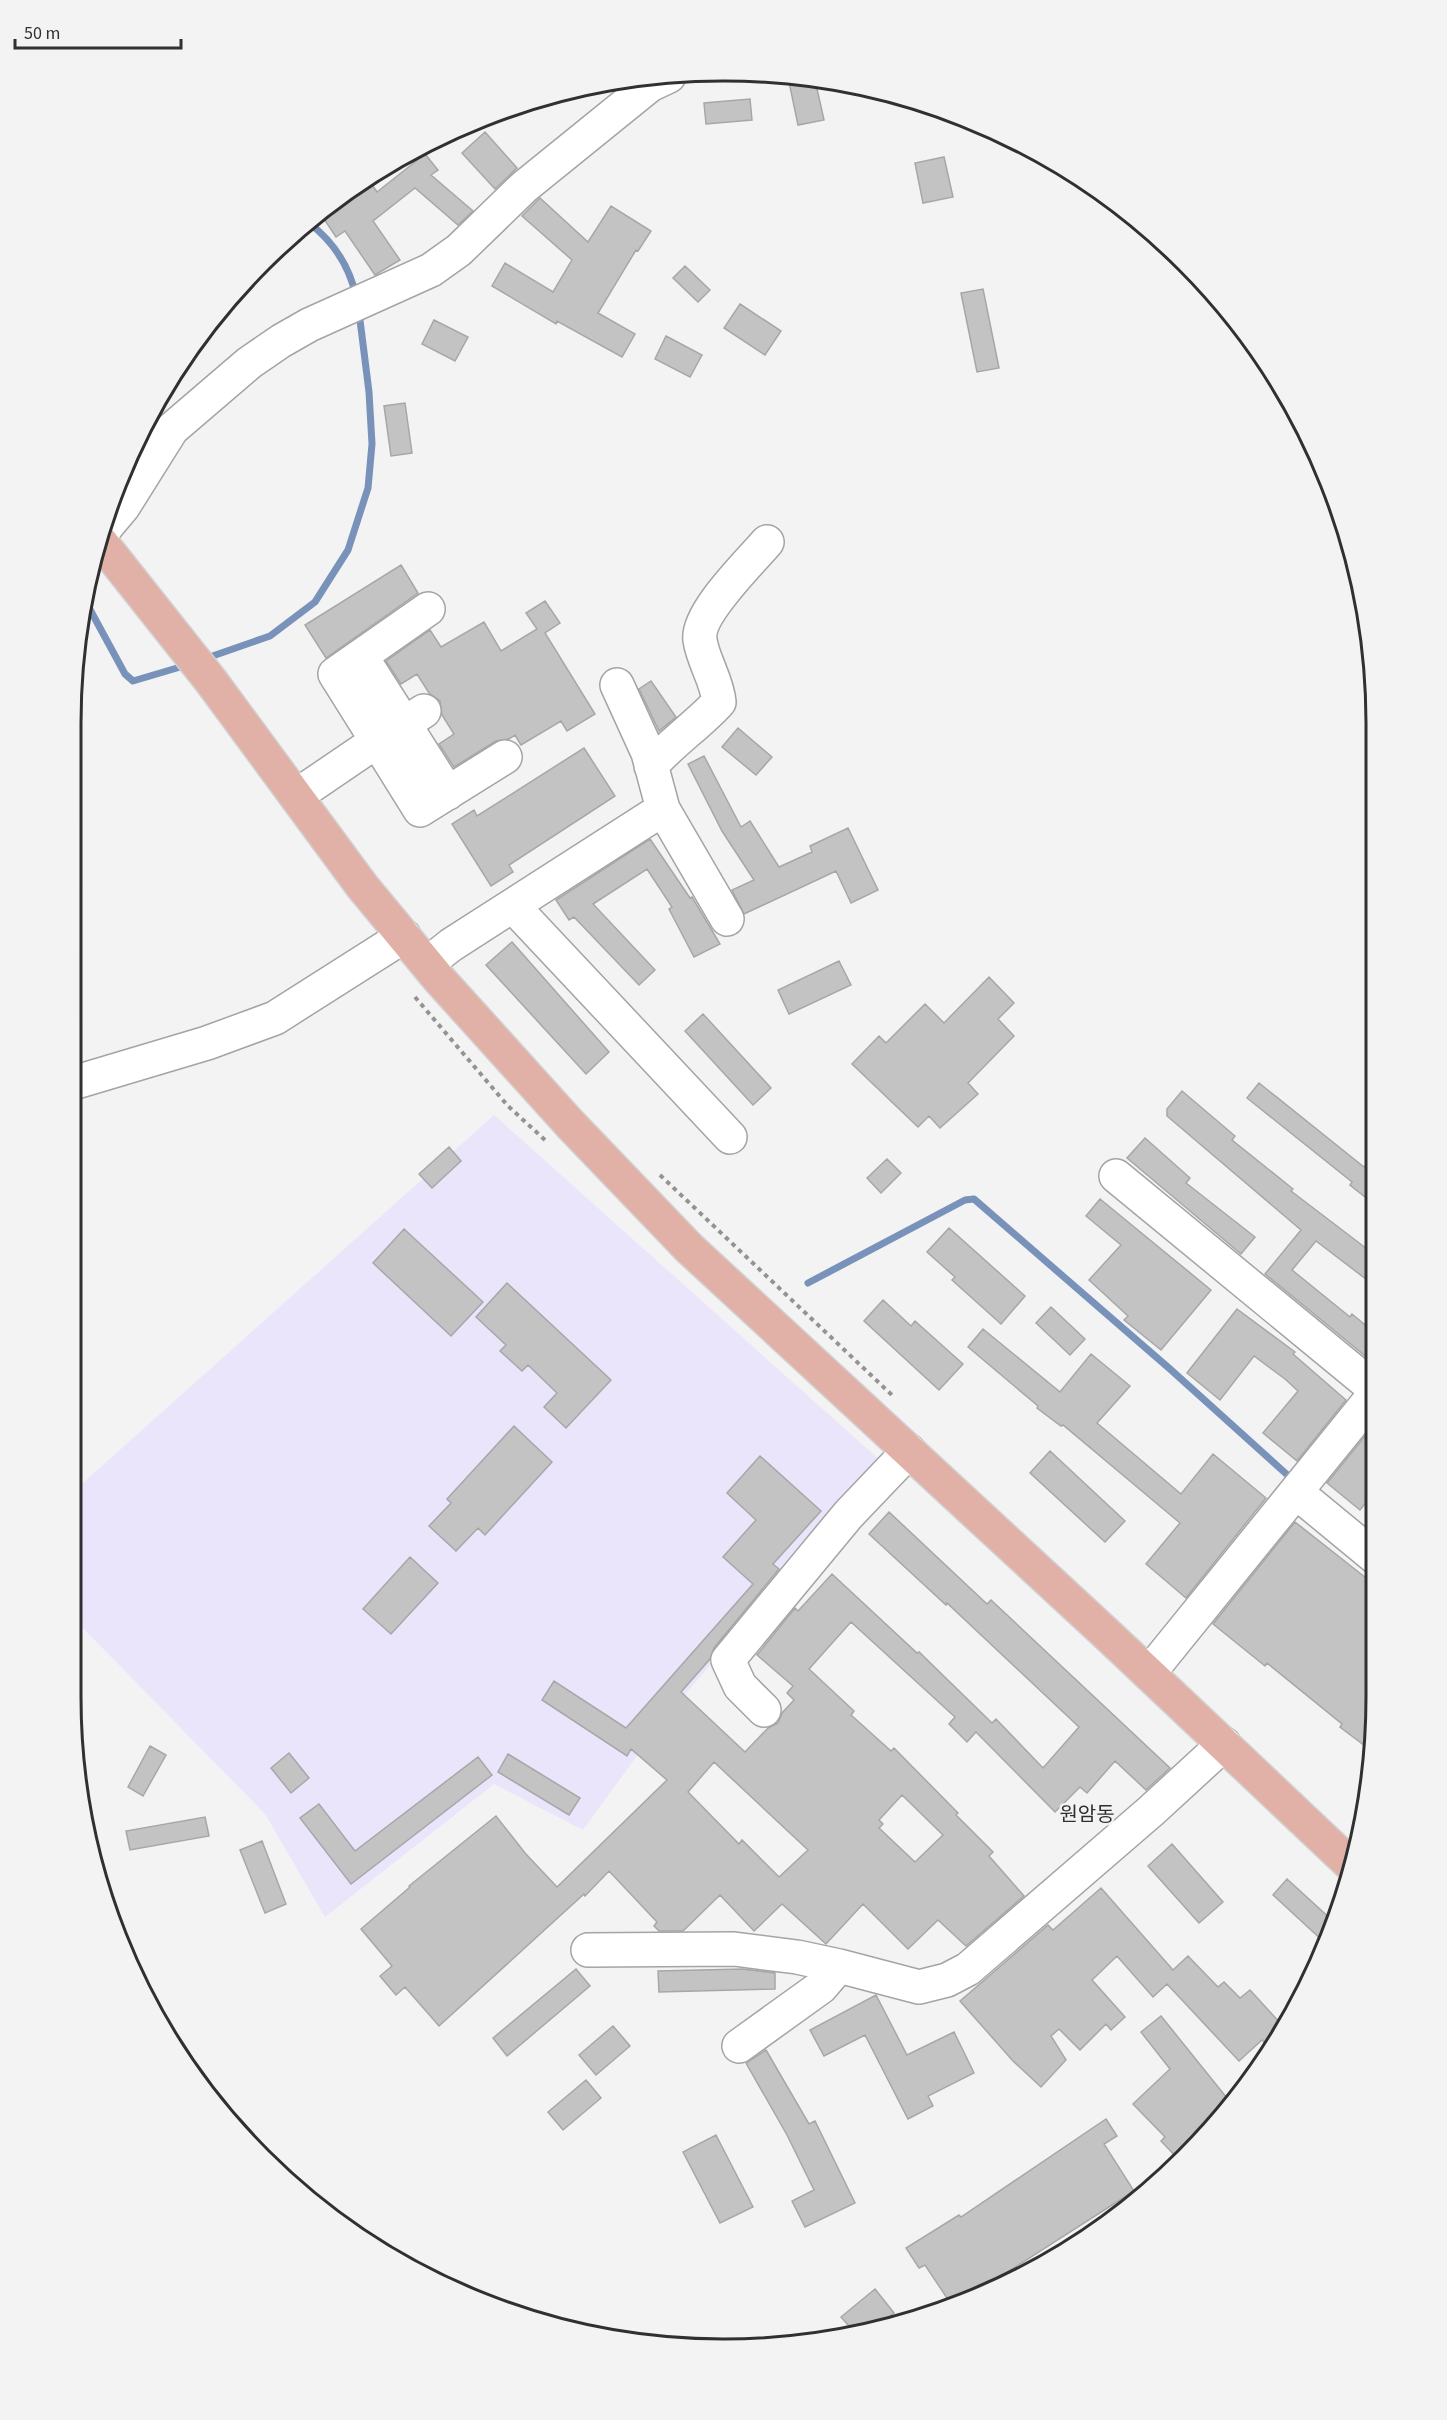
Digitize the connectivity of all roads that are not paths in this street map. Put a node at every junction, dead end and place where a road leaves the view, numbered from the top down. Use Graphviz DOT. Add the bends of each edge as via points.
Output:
graph roads {
  1 [pos="650,85"];
  2 [pos="115,516"];
  3 [pos="767,542"];
  4 [pos="106,548"];
  5 [pos="428,609"];
  6 [pos="361,656"];
  7 [pos="617,686"];
  8 [pos="414,717"];
  9 [pos="377,741"];
  10 [pos="505,757"];
  11 [pos="651,766"];
  12 [pos="448,793"];
  13 [pos="296,796"];
  14 [pos="663,809"];
  15 [pos="513,906"];
  16 [pos="727,919"];
  17 [pos="404,936"];
  18 [pos="427,964"];
  19 [pos="81,1081"];
  20 [pos="730,1137"];
  21 [pos="1116,1176"];
  22 [pos="1366,1382"];
  23 [pos="1366,1405"];
  24 [pos="909,1451"];
  25 [pos="1296,1492"];
  26 [pos="1366,1550"];
  27 [pos="1149,1673"];
  28 [pos="764,1710"];
  29 [pos="1224,1744"];
  30 [pos="1345,1859"];
  31 [pos="588,1950"];
  32 [pos="839,1966"];
  33 [pos="739,2046"];
  1 -- 2 [label="street" via="524,187 459,250 431,270 309,325 249,363 172,429"];
  3 -- 11 [label="street" via="731,582 699,628 719,702"];
  4 -- 13 [label="main road" via="212,681"];
  5 -- 6 [label="street"];
  6 -- 8 [label="street"];
  6 -- 9 [label="street" via="335,674"];
  7 -- 11 [label="street"];
  8 -- 9 [label="street"];
  8 -- 12 [label="street"];
  9 -- 12 [label="street" via="420,810"];
  9 -- 13 [label="street"];
  10 -- 12 [label="street"];
  11 -- 14 [label="street"];
  13 -- 17 [label="main road"];
  14 -- 15 [label="street"];
  14 -- 16 [label="street"];
  15 -- 18 [label="street"];
  15 -- 20 [label="street"];
  17 -- 18 [label="main road"];
  17 -- 19 [label="street" via="275,1018"];
  18 -- 24 [label="main road" via="501,1049 689,1248"];
  21 -- 22 [label="street"];
  23 -- 25 [label="street"];
  24 -- 27 [label="main road"];
  24 -- 28 [label="street" via="848,1515 728,1660 740,1686"];
  25 -- 26 [label="street"];
  25 -- 27 [label="street"];
  27 -- 29 [label="main road"];
  29 -- 30 [label="main road"];
  29 -- 32 [label="street" via="968,1969 947,1980 919,1987"];
  31 -- 32 [label="street" via="734,1949"];
  32 -- 33 [label="street" via="821,1987"];
}
